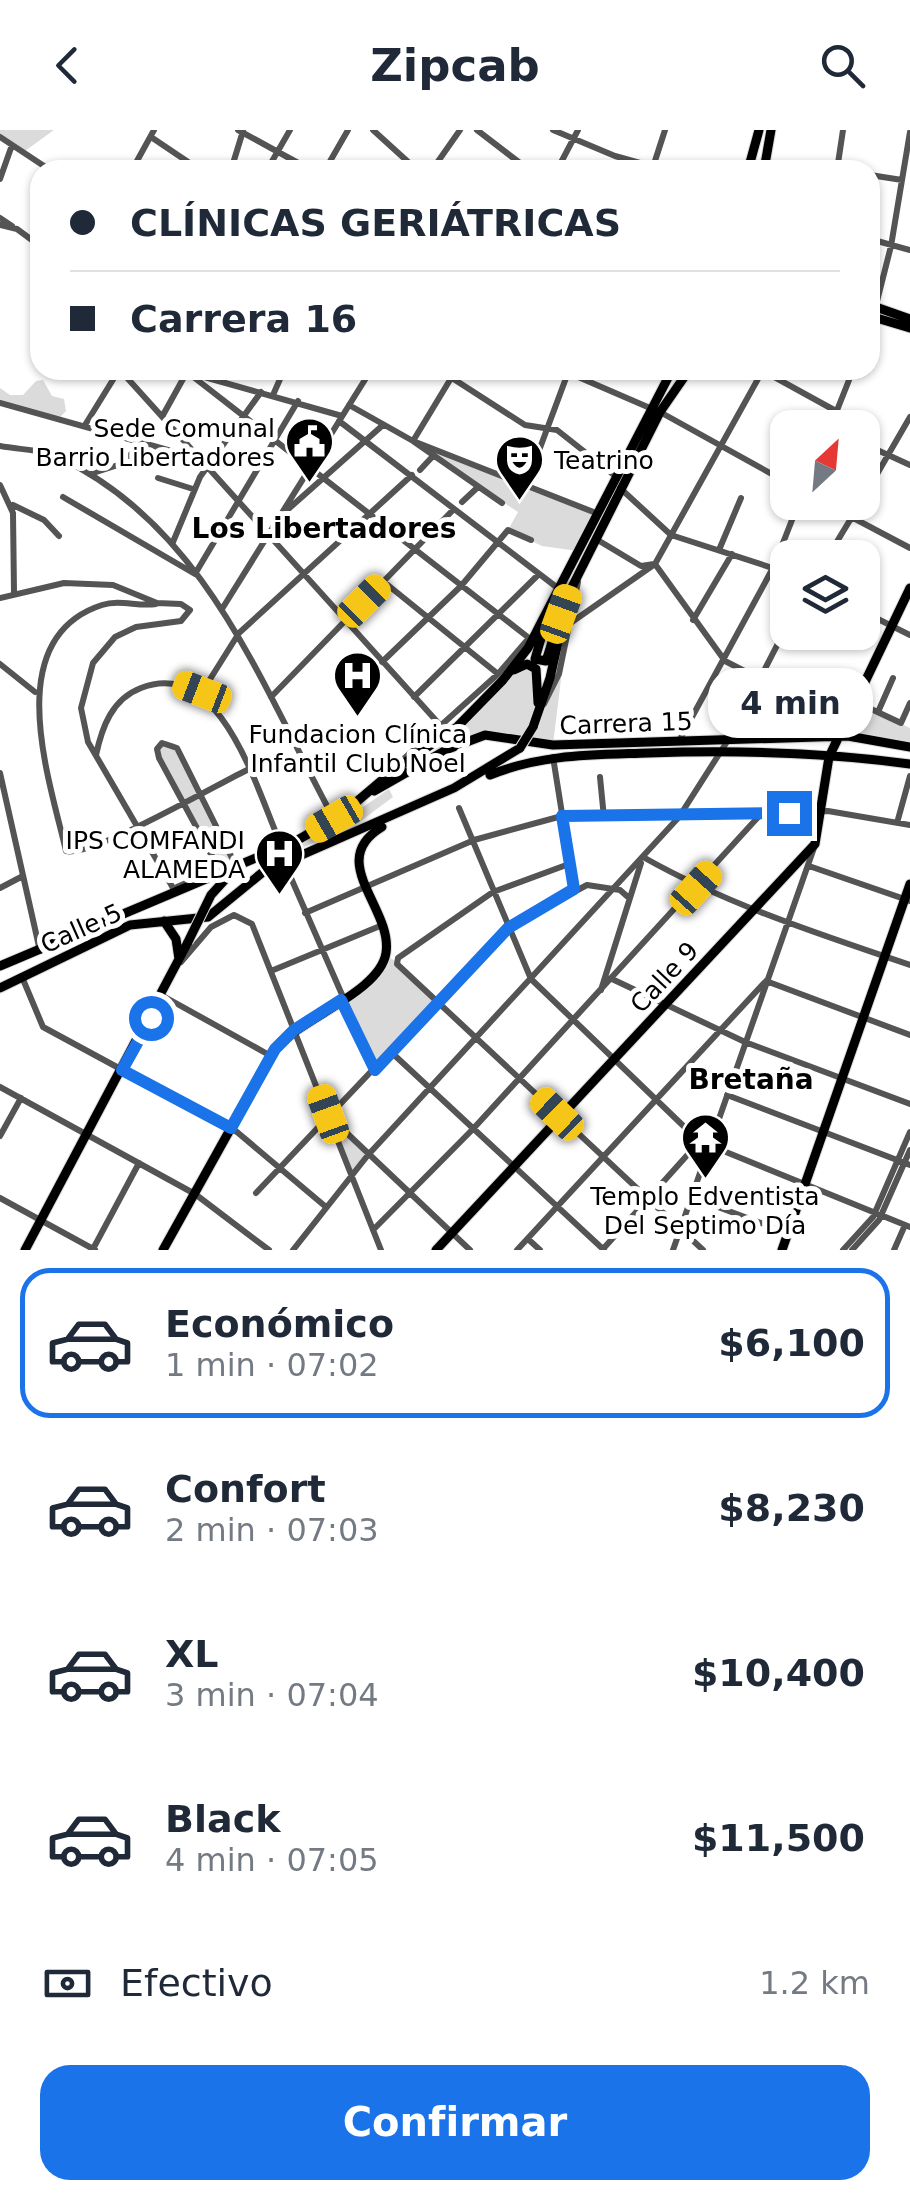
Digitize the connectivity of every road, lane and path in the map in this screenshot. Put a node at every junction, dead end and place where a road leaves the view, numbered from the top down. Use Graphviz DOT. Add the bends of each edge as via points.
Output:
graph roads {
  1 [pos="290,130"];
  2 [pos="348,130"];
  3 [pos="373,130"];
  4 [pos="460,130"];
  5 [pos="477,130"];
  6 [pos="553,130"];
  7 [pos="578,130"];
  8 [pos="666,130"];
  9 [pos="760,130"];
  10 [pos="771,130"];
  11 [pos="844,130"];
  12 [pos="241,131"];
  13 [pos="910,132"];
  14 [pos="153,133"];
  15 [pos="0,137"];
  16 [pos="574,140"];
  17 [pos="12,145"];
  18 [pos="278,150"];
  19 [pos="35,160"];
  20 [pos="138,160"];
  21 [pos="187,160"];
  22 [pos="234,160"];
  23 [pos="272,160"];
  24 [pos="294,160"];
  25 [pos="331,160"];
  26 [pos="406,160"];
  27 [pos="439,160"];
  28 [pos="516,160"];
  29 [pos="563,160"];
  30 [pos="630,160"];
  31 [pos="655,160"];
  32 [pos="753,160"];
  33 [pos="766,160"];
  34 [pos="839,160"];
  35 [pos="907,165"];
  36 [pos="880,177"];
  37 [pos="0,179"];
  38 [pos="902,180"];
  39 [pos="0,222"];
  40 [pos="30,239"];
  41 [pos="880,242"];
  42 [pos="892,246"];
  43 [pos="910,250"];
  44 [pos="880,287"];
  45 [pos="880,312"];
  46 [pos="880,314"];
  47 [pos="910,318"];
  48 [pos="910,328"];
  49 [pos="113,380"];
  50 [pos="130,380"];
  51 [pos="182,380"];
  52 [pos="197,380"];
  53 [pos="218,380"];
  54 [pos="280,380"];
  55 [pos="365,380"];
  56 [pos="450,380"];
  57 [pos="462,380"];
  58 [pos="563,380"];
  59 [pos="587,380"];
  60 [pos="668,380"];
  61 [pos="680,380"];
  62 [pos="757,380"];
  63 [pos="781,380"];
  64 [pos="849,380"];
  65 [pos="261,392"];
  66 [pos="274,394"];
  67 [pos="298,401"];
  68 [pos="0,403"];
  69 [pos="349,406"];
  70 [pos="655,410"];
  71 [pos="836,410"];
  72 [pos="164,416"];
  73 [pos="244,417"];
  74 [pos="910,417"];
  75 [pos="340,419"];
  76 [pos="383,424"];
  77 [pos="84,425"];
  78 [pos="548,428"];
  79 [pos="275,441"];
  80 [pos="368,441"];
  81 [pos="412,441"];
  82 [pos="142,445"];
  83 [pos="0,446"];
  84 [pos="721,446"];
  85 [pos="880,451"];
  86 [pos="889,455"];
  87 [pos="433,456"];
  88 [pos="200,459"];
  89 [pos="534,464"];
  90 [pos="910,465"];
  91 [pos="309,466"];
  92 [pos="208,467"];
  93 [pos="880,470"];
  94 [pos="416,472"];
  95 [pos="770,473"];
  96 [pos="89,475"];
  97 [pos="614,475"];
  98 [pos="158,478"];
  99 [pos="326,480"];
  100 [pos="0,485"];
  101 [pos="478,486"];
  102 [pos="620,488"];
  103 [pos="194,489"];
  104 [pos="63,497"];
  105 [pos="741,498"];
  106 [pos="240,501"];
  107 [pos="462,502"];
  108 [pos="502,502"];
  109 [pos="12,505"];
  110 [pos="454,509"];
  111 [pos="596,513"];
  112 [pos="370,514"];
  113 [pos="276,520"];
  114 [pos="856,520"];
  115 [pos="267,532"];
  116 [pos="671,534"];
  117 [pos="59,536"];
  118 [pos="596,539"];
  119 [pos="530,540"];
  120 [pos="173,543"];
  121 [pos="500,544"];
  122 [pos="910,548"];
  123 [pos="415,549"];
  124 [pos="720,550"];
  125 [pos="732,554"];
  126 [pos="655,564"];
  127 [pos="770,565"];
  128 [pos="582,566"];
  129 [pos="304,573"];
  130 [pos="195,574"];
  131 [pos="539,574"];
  132 [pos="770,574"];
  133 [pos="384,582"];
  134 [pos="460,586"];
  135 [pos="910,588"];
  136 [pos="564,591"];
  137 [pos="14,592"];
  138 [pos="0,598"];
  139 [pos="157,603"];
  140 [pos="222,610"];
  141 [pos="498,615"];
  142 [pos="428,617"];
  143 [pos="880,619"];
  144 [pos="346,620"];
  145 [pos="694,620"];
  146 [pos="569,624"];
  147 [pos="893,626"];
  148 [pos="238,633"];
  149 [pos="910,635"];
  150 [pos="529,638"];
  151 [pos="465,647"];
  152 [pos="774,650"];
  153 [pos="726,661"];
  154 [pos="382,662"];
  155 [pos="0,664"];
  156 [pos="758,678"];
  157 [pos="893,678"];
  158 [pos="500,680"];
  159 [pos="35,692"];
  160 [pos="202,692"];
  161 [pos="414,697"];
  162 [pos="272,698"];
  163 [pos="856,702"];
  164 [pos="910,703"];
  165 [pos="878,712"];
  166 [pos="538,716"];
  167 [pos="440,726"];
  168 [pos="838,738"];
  169 [pos="728,740"];
  170 [pos="678,741"];
  171 [pos="910,747"];
  172 [pos="722,751"];
  173 [pos="830,754"];
  174 [pos="96,755"];
  175 [pos="553,756"];
  176 [pos="910,764"];
  177 [pos="247,770"];
  178 [pos="394,770"];
  179 [pos="0,773"];
  180 [pos="910,776"];
  181 [pos="600,777"];
  182 [pos="454,788"];
  183 [pos="200,794"];
  184 [pos="359,798"];
  185 [pos="186,801"];
  186 [pos="3,802"];
  187 [pos="421,803"];
  188 [pos="459,808"];
  189 [pos="823,811"];
  190 [pos="562,816"];
  191 [pos="760,816"];
  192 [pos="680,817"];
  193 [pos="604,818"];
  194 [pos="334,819"];
  195 [pos="897,823"];
  196 [pos="910,825"];
  197 [pos="136,826"];
  198 [pos="474,840"];
  199 [pos="815,844"];
  200 [pos="282,847"];
  201 [pos="643,858"];
  202 [pos="284,862"];
  203 [pos="570,864"];
  204 [pos="809,866"];
  205 [pos="231,868"];
  206 [pos="21,877"];
  207 [pos="910,884"];
  208 [pos="366,887"];
  209 [pos="0,888"];
  210 [pos="696,888"];
  211 [pos="574,889"];
  212 [pos="614,889"];
  213 [pos="170,892"];
  214 [pos="494,892"];
  215 [pos="630,898"];
  216 [pos="907,900"];
  217 [pos="753,911"];
  218 [pos="306,912"];
  219 [pos="164,922"];
  220 [pos="786,922"];
  221 [pos="380,926"];
  222 [pos="508,928"];
  223 [pos="321,950"];
  224 [pos="40,951"];
  225 [pos="885,956"];
  226 [pos="0,966"];
  227 [pos="910,966"];
  228 [pos="177,967"];
  229 [pos="271,971"];
  230 [pos="22,977"];
  231 [pos="612,978"];
  232 [pos="531,979"];
  233 [pos="766,981"];
  234 [pos="0,988"];
  235 [pos="600,992"];
  236 [pos="162,996"];
  237 [pos="341,1000"];
  238 [pos="437,1002"];
  239 [pos="666,1004"];
  240 [pos="863,1018"];
  241 [pos="574,1020"];
  242 [pos="294,1030"];
  243 [pos="721,1030"];
  244 [pos="476,1036"];
  245 [pos="910,1036"];
  246 [pos="745,1042"];
  247 [pos="391,1052"];
  248 [pos="271,1056"];
  249 [pos="614,1059"];
  250 [pos="122,1070"];
  251 [pos="375,1070"];
  252 [pos="519,1077"];
  253 [pos="841,1080"];
  254 [pos="0,1087"];
  255 [pos="430,1088"];
  256 [pos="726,1094"];
  257 [pos="21,1098"];
  258 [pos="656,1100"];
  259 [pos="910,1104"];
  260 [pos="328,1114"];
  261 [pos="560,1116"];
  262 [pos="231,1128"];
  263 [pos="474,1128"];
  264 [pos="824,1130"];
  265 [pos="910,1132"];
  266 [pos="87,1134"];
  267 [pos="0,1136"];
  268 [pos="699,1142"];
  269 [pos="708,1147"];
  270 [pos="910,1150"];
  271 [pos="368,1154"];
  272 [pos="604,1158"];
  273 [pos="905,1162"];
  274 [pos="139,1163"];
  275 [pos="514,1166"];
  276 [pos="279,1167"];
  277 [pos="350,1175"];
  278 [pos="805,1183"];
  279 [pos="256,1192"];
  280 [pos="410,1192"];
  281 [pos="195,1194"];
  282 [pos="0,1198"];
  283 [pos="648,1198"];
  284 [pos="691,1198"];
  285 [pos="326,1207"];
  286 [pos="558,1207"];
  287 [pos="879,1212"];
  288 [pos="40,1220"];
  289 [pos="908,1226"];
  290 [pos="681,1229"];
  291 [pos="374,1230"];
  292 [pos="452,1233"];
  293 [pos="788,1233"];
  294 [pos="528,1239"];
  295 [pos="25,1250"];
  296 [pos="94,1250"];
  297 [pos="162,1250"];
  298 [pos="269,1250"];
  299 [pos="293,1250"];
  300 [pos="381,1250"];
  301 [pos="436,1250"];
  302 [pos="470,1250"];
  303 [pos="517,1250"];
  304 [pos="540,1250"];
  305 [pos="603,1250"];
  306 [pos="674,1250"];
  307 [pos="703,1250"];
  308 [pos="782,1250"];
  309 [pos="843,1250"];
  310 [pos="852,1250"];
  311 [pos="894,1250"];
  1 -- 18 [label="street"];
  2 -- 25 [label="street"];
  3 -- 26 [label="street"];
  4 -- 27 [label="street"];
  5 -- 28 [label="street"];
  6 -- 16 [label="street"];
  7 -- 16 [label="street"];
  8 -- 31 [label="street"];
  9 -- 32 [label="main road"];
  10 -- 33 [label="main road"];
  11 -- 34 [label="street"];
  12 -- 18 [label="street"];
  12 -- 22 [label="street"];
  13 -- 35 [label="street"];
  14 -- 20 [label="street"];
  14 -- 21 [label="street"];
  15 -- 17 [label="street"];
  16 -- 29 [label="street"];
  16 -- 30 [label="street"];
  17 -- 19 [label="street"];
  17 -- 37 [label="street"];
  18 -- 23 [label="street"];
  18 -- 24 [label="street"];
  35 -- 38 [label="street"];
  36 -- 38 [label="street"];
  38 -- 42 [label="street"];
  39 -- 40 [label="street"];
  41 -- 42 [label="street"];
  42 -- 43 [label="street"];
  42 -- 44 [label="street"];
  45 -- 47 [label="main road"];
  46 -- 48 [label="main road"];
  49 -- 77 [label="street"];
  50 -- 72 [label="street"];
  51 -- 72 [label="street"];
  52 -- 73 [label="street"];
  53 -- 65 [label="street"];
  54 -- 66 [label="street"];
  55 -- 69 [label="street"];
  56 -- 81 [label="street"];
  57 -- 78 [label="street" via="516,420"];
  58 -- 78 [label="street"];
  59 -- 70 [label="street"];
  60 -- 70 [label="main road, Calle 5"];
  61 -- 70 [label="main road, Calle 5"];
  62 -- 84 [label="street"];
  63 -- 71 [label="street"];
  64 -- 71 [label="street"];
  65 -- 66 [label="street"];
  65 -- 73 [label="street"];
  66 -- 67 [label="street"];
  67 -- 75 [label="street"];
  67 -- 79 [label="street"];
  68 -- 77 [label="street"];
  69 -- 75 [label="street"];
  69 -- 76 [label="street"];
  70 -- 84 [label="street"];
  70 -- 97 [label="main road, Calle 5"];
  70 -- 102 [label="main road, Calle 5"];
  72 -- 88 [label="street"];
  73 -- 79 [label="street"];
  73 -- 92 [label="street"];
  74 -- 86 [label="street"];
  75 -- 80 [label="street"];
  75 -- 91 [label="street"];
  76 -- 80 [label="street"];
  76 -- 81 [label="street"];
  77 -- 82 [label="street"];
  78 -- 89 [label="street"];
  78 -- 97 [label="street"];
  79 -- 91 [label="street"];
  79 -- 106 [label="street"];
  80 -- 94 [label="street"];
  80 -- 99 [label="street"];
  81 -- 87 [label="street"];
  81 -- 111 [label="street"];
  82 -- 88 [label="street"];
  82 -- 96 [label="street" via="118,466"];
  83 -- 96 [label="street" via="50,454"];
  84 -- 95 [label="street"];
  84 -- 116 [label="street"];
  85 -- 86 [label="street"];
  86 -- 90 [label="street"];
  86 -- 93 [label="street"];
  87 -- 94 [label="street"];
  87 -- 101 [label="street"];
  88 -- 92 [label="street"];
  91 -- 99 [label="street"];
  91 -- 113 [label="street"];
  92 -- 103 [label="street"];
  92 -- 106 [label="street"];
  94 -- 110 [label="street"];
  94 -- 112 [label="street"];
  96 -- 120 [label="street" via="156,522"];
  97 -- 111 [label="main road, Calle 5"];
  98 -- 103 [label="street"];
  99 -- 112 [label="street"];
  99 -- 113 [label="street"];
  100 -- 109 [label="street"];
  101 -- 107 [label="street"];
  101 -- 108 [label="street"];
  102 -- 116 [label="street"];
  102 -- 118 [label="main road, Calle 5"];
  103 -- 120 [label="street"];
  104 -- 130 [label="street"];
  105 -- 124 [label="street"];
  106 -- 115 [label="street"];
  106 -- 130 [label="street"];
  109 -- 117 [label="street" via="44,520"];
  109 -- 137 [label="street"];
  110 -- 121 [label="street"];
  110 -- 123 [label="street"];
  111 -- 136 [label="main road, Calle 5"];
  112 -- 123 [label="street"];
  112 -- 129 [label="street"];
  113 -- 115 [label="street"];
  114 -- 122 [label="street"];
  115 -- 129 [label="street"];
  115 -- 140 [label="street"];
  116 -- 124 [label="street"];
  116 -- 126 [label="street"];
  118 -- 126 [label="street" via="641,566"];
  118 -- 128 [label="main road, Calle 5"];
  119 -- 121 [label="street" via="508,530"];
  120 -- 130 [label="street"];
  121 -- 131 [label="street"];
  121 -- 134 [label="street"];
  123 -- 133 [label="street"];
  123 -- 134 [label="street"];
  124 -- 125 [label="street"];
  125 -- 127 [label="street"];
  125 -- 145 [label="street"];
  126 -- 145 [label="street"];
  126 -- 146 [label="street"];
  128 -- 136 [label="main road, Calle 5"];
  128 -- 146 [label="street, Calle 5"];
  129 -- 144 [label="street"];
  129 -- 148 [label="street"];
  130 -- 140 [label="street"];
  131 -- 136 [label="street"];
  131 -- 141 [label="street"];
  132 -- 153 [label="street"];
  133 -- 142 [label="street"];
  133 -- 144 [label="street"];
  134 -- 141 [label="street"];
  134 -- 142 [label="street"];
  135 -- 147 [label="main road, Calle 9"];
  136 -- 136 [label="main road" via="535,652 538,662 548,658"];
  136 -- 150 [label="street, Calle 5"];
  136 -- 158 [label="main road, Calle 5"];
  136 -- 166 [label="main road, Calle 5"];
  137 -- 138 [label="street"];
  137 -- 139 [label="street" via="64,583 113,585"];
  139 -- 159 [label="street" via="115,602 86,612 50,650"];
  139 -- 174 [label="street" via="188,607 189,613 115,637 93,663 80,708"];
  140 -- 148 [label="street"];
  141 -- 150 [label="street"];
  141 -- 151 [label="street"];
  142 -- 151 [label="street"];
  142 -- 154 [label="street"];
  143 -- 147 [label="street"];
  144 -- 154 [label="street"];
  144 -- 162 [label="street"];
  145 -- 153 [label="street"];
  146 -- 166 [label="street, Calle 5" via="559,674"];
  147 -- 149 [label="street"];
  147 -- 163 [label="main road, Calle 9"];
  148 -- 160 [label="street"];
  148 -- 162 [label="street"];
  150 -- 158 [label="street, Calle 5"];
  151 -- 158 [label="street"];
  151 -- 161 [label="street"];
  152 -- 156 [label="street"];
  153 -- 156 [label="street"];
  153 -- 170 [label="street"];
  154 -- 161 [label="street"];
  155 -- 159 [label="street"];
  156 -- 168 [label="street"];
  156 -- 169 [label="street"];
  157 -- 165 [label="street"];
  158 -- 166 [label="main road" via="520,665 533,666"];
  158 -- 167 [label="street, Calle 5"];
  158 -- 178 [label="main road, Calle 5" via="440,739"];
  159 -- 197 [label="street" via="36,726 69,853"];
  160 -- 174 [label="street" via="164,682 133,691 111,712"];
  160 -- 177 [label="street" via="226,723"];
  161 -- 167 [label="street"];
  162 -- 194 [label="street"];
  163 -- 165 [label="street"];
  163 -- 168 [label="main road, Calle 9"];
  164 -- 165 [label="street" via="902,723"];
  166 -- 182 [label="main road, Calle 5, bridge" via="514,754"];
  167 -- 178 [label="street, Calle 5"];
  168 -- 169 [label="main road, Carrera 15"];
  168 -- 171 [label="main road, Carrera 15"];
  168 -- 173 [label="main road, Calle 9"];
  169 -- 170 [label="main road, Carrera 15"];
  169 -- 172 [label="street"];
  170 -- 184 [label="main road, Carrera 15" via="553,746 485,735"];
  172 -- 173 [label="main road, Carrera 15"];
  172 -- 175 [label="main road, Carrera 15"];
  172 -- 192 [label="street"];
  173 -- 176 [label="main road, Carrera 15"];
  173 -- 189 [label="main road, Calle 9"];
  174 -- 197 [label="street"];
  175 -- 182 [label="main road, Carrera 15"];
  175 -- 190 [label="street"];
  177 -- 183 [label="street"];
  177 -- 200 [label="street"];
  178 -- 184 [label="main road, Calle 5"];
  179 -- 186 [label="street"];
  180 -- 195 [label="street"];
  181 -- 193 [label="street"];
  182 -- 187 [label="main road, Calle 5"];
  183 -- 185 [label="street"];
  183 -- 185 [label="street" via="174,744 162,743 157,754"];
  183 -- 205 [label="street"];
  184 -- 194 [label="main road, Calle 5"];
  185 -- 197 [label="street"];
  185 -- 205 [label="street"];
  186 -- 206 [label="street"];
  187 -- 202 [label="main road, Calle 5"];
  187 -- 208 [label="main road" via="364,841 357,859"];
  188 -- 198 [label="street"];
  189 -- 191 [label="street"];
  189 -- 195 [label="street"];
  189 -- 199 [label="main road, Calle 9"];
  190 -- 193 [label="street"];
  190 -- 198 [label="street"];
  190 -- 203 [label="street"];
  191 -- 192 [label="street"];
  191 -- 210 [label="street"];
  192 -- 193 [label="street"];
  192 -- 201 [label="street"];
  194 -- 200 [label="main road, Calle 5"];
  195 -- 196 [label="street"];
  197 -- 213 [label="street"];
  198 -- 208 [label="street"];
  198 -- 214 [label="street"];
  199 -- 204 [label="street"];
  199 -- 217 [label="main road, Calle 9"];
  200 -- 205 [label="main road, Calle 5"];
  201 -- 210 [label="street"];
  201 -- 212 [label="street"];
  201 -- 215 [label="street"];
  202 -- 218 [label="street"];
  202 -- 219 [label="main road, Calle 5" via="255,876 208,917"];
  203 -- 211 [label="street"];
  203 -- 214 [label="street"];
  204 -- 216 [label="street"];
  204 -- 220 [label="street"];
  205 -- 213 [label="main road, Calle 5"];
  205 -- 228 [label="main road, bridge" via="210,895"];
  206 -- 209 [label="street"];
  206 -- 224 [label="street"];
  207 -- 216 [label="main road"];
  208 -- 218 [label="street"];
  208 -- 221 [label="main road"];
  210 -- 217 [label="street"];
  210 -- 231 [label="street"];
  211 -- 212 [label="street"];
  211 -- 222 [label="street"];
  212 -- 215 [label="street"];
  212 -- 232 [label="street"];
  213 -- 224 [label="main road, Calle 5"];
  214 -- 222 [label="street"];
  214 -- 238 [label="street" via="396,961"];
  215 -- 235 [label="street"];
  216 -- 225 [label="main road"];
  217 -- 220 [label="street"];
  217 -- 239 [label="main road, Calle 9"];
  218 -- 223 [label="street"];
  219 -- 228 [label="main road" via="178,944"];
  219 -- 230 [label="main road, Calle 5" via="127,926"];
  220 -- 225 [label="street"];
  220 -- 233 [label="street"];
  221 -- 223 [label="street"];
  221 -- 237 [label="main road" via="386,956 369,982"];
  222 -- 232 [label="street"];
  222 -- 238 [label="street"];
  223 -- 229 [label="street"];
  223 -- 237 [label="street"];
  224 -- 226 [label="main road, Calle 5"];
  225 -- 227 [label="street"];
  225 -- 240 [label="main road"];
  228 -- 229 [label="street" via="211,926 238,915 252,924"];
  228 -- 236 [label="main road"];
  229 -- 242 [label="street"];
  230 -- 234 [label="main road, Calle 5"];
  230 -- 250 [label="street" via="44,1028"];
  231 -- 235 [label="street"];
  231 -- 239 [label="street"];
  232 -- 241 [label="street"];
  232 -- 244 [label="street"];
  233 -- 240 [label="street"];
  233 -- 243 [label="street"];
  233 -- 246 [label="street"];
  235 -- 241 [label="street"];
  236 -- 248 [label="street"];
  236 -- 250 [label="main road"];
  237 -- 242 [label="main road"];
  237 -- 251 [label="street"];
  238 -- 244 [label="street"];
  238 -- 247 [label="street"];
  239 -- 243 [label="street"];
  239 -- 249 [label="main road, Calle 9"];
  240 -- 245 [label="street"];
  240 -- 253 [label="main road"];
  241 -- 249 [label="street"];
  241 -- 252 [label="street"];
  242 -- 248 [label="main road"];
  242 -- 260 [label="street"];
  243 -- 246 [label="street"];
  243 -- 258 [label="street"];
  244 -- 252 [label="street"];
  244 -- 255 [label="street"];
  246 -- 253 [label="street"];
  246 -- 256 [label="street"];
  247 -- 251 [label="street"];
  247 -- 255 [label="street"];
  248 -- 262 [label="main road"];
  249 -- 258 [label="street"];
  249 -- 261 [label="main road, Calle 9"];
  250 -- 262 [label="street"];
  250 -- 266 [label="main road"];
  251 -- 260 [label="street"];
  252 -- 261 [label="street"];
  252 -- 263 [label="street"];
  253 -- 259 [label="street"];
  253 -- 264 [label="main road"];
  254 -- 257 [label="street"];
  255 -- 263 [label="street"];
  255 -- 271 [label="street"];
  256 -- 264 [label="street"];
  256 -- 269 [label="street"];
  257 -- 266 [label="street"];
  257 -- 267 [label="street"];
  258 -- 268 [label="street"];
  258 -- 272 [label="street"];
  260 -- 271 [label="street"];
  260 -- 276 [label="street"];
  260 -- 277 [label="street"];
  261 -- 272 [label="street"];
  261 -- 275 [label="main road, Calle 9"];
  262 -- 276 [label="street"];
  262 -- 281 [label="main road"];
  263 -- 275 [label="street"];
  263 -- 280 [label="street"];
  264 -- 273 [label="street"];
  264 -- 278 [label="main road"];
  265 -- 273 [label="street"];
  266 -- 274 [label="street"];
  266 -- 288 [label="main road"];
  268 -- 269 [label="street"];
  268 -- 283 [label="street"];
  269 -- 278 [label="street"];
  269 -- 284 [label="street"];
  270 -- 273 [label="street"];
  271 -- 277 [label="street"];
  271 -- 280 [label="street"];
  272 -- 283 [label="street"];
  272 -- 286 [label="street"];
  273 -- 287 [label="street"];
  274 -- 281 [label="street"];
  274 -- 296 [label="street"];
  275 -- 286 [label="street"];
  275 -- 292 [label="main road, Calle 9"];
  276 -- 279 [label="street"];
  276 -- 285 [label="street"];
  277 -- 285 [label="street"];
  277 -- 291 [label="street"];
  278 -- 287 [label="street"];
  278 -- 293 [label="main road"];
  280 -- 291 [label="street"];
  280 -- 292 [label="street"];
  281 -- 297 [label="main road"];
  281 -- 298 [label="street"];
  282 -- 288 [label="street"];
  283 -- 290 [label="street"];
  283 -- 305 [label="street"];
  284 -- 290 [label="street"];
  284 -- 293 [label="street"];
  285 -- 299 [label="street"];
  286 -- 294 [label="street"];
  286 -- 305 [label="street"];
  287 -- 289 [label="street"];
  287 -- 309 [label="street"];
  287 -- 310 [label="street"];
  288 -- 295 [label="main road"];
  288 -- 296 [label="street"];
  289 -- 311 [label="street"];
  290 -- 306 [label="street"];
  290 -- 307 [label="street"];
  291 -- 300 [label="street"];
  292 -- 301 [label="main road, Calle 9"];
  292 -- 302 [label="street"];
  293 -- 308 [label="main road"];
  294 -- 303 [label="street"];
  294 -- 304 [label="street"];
}
